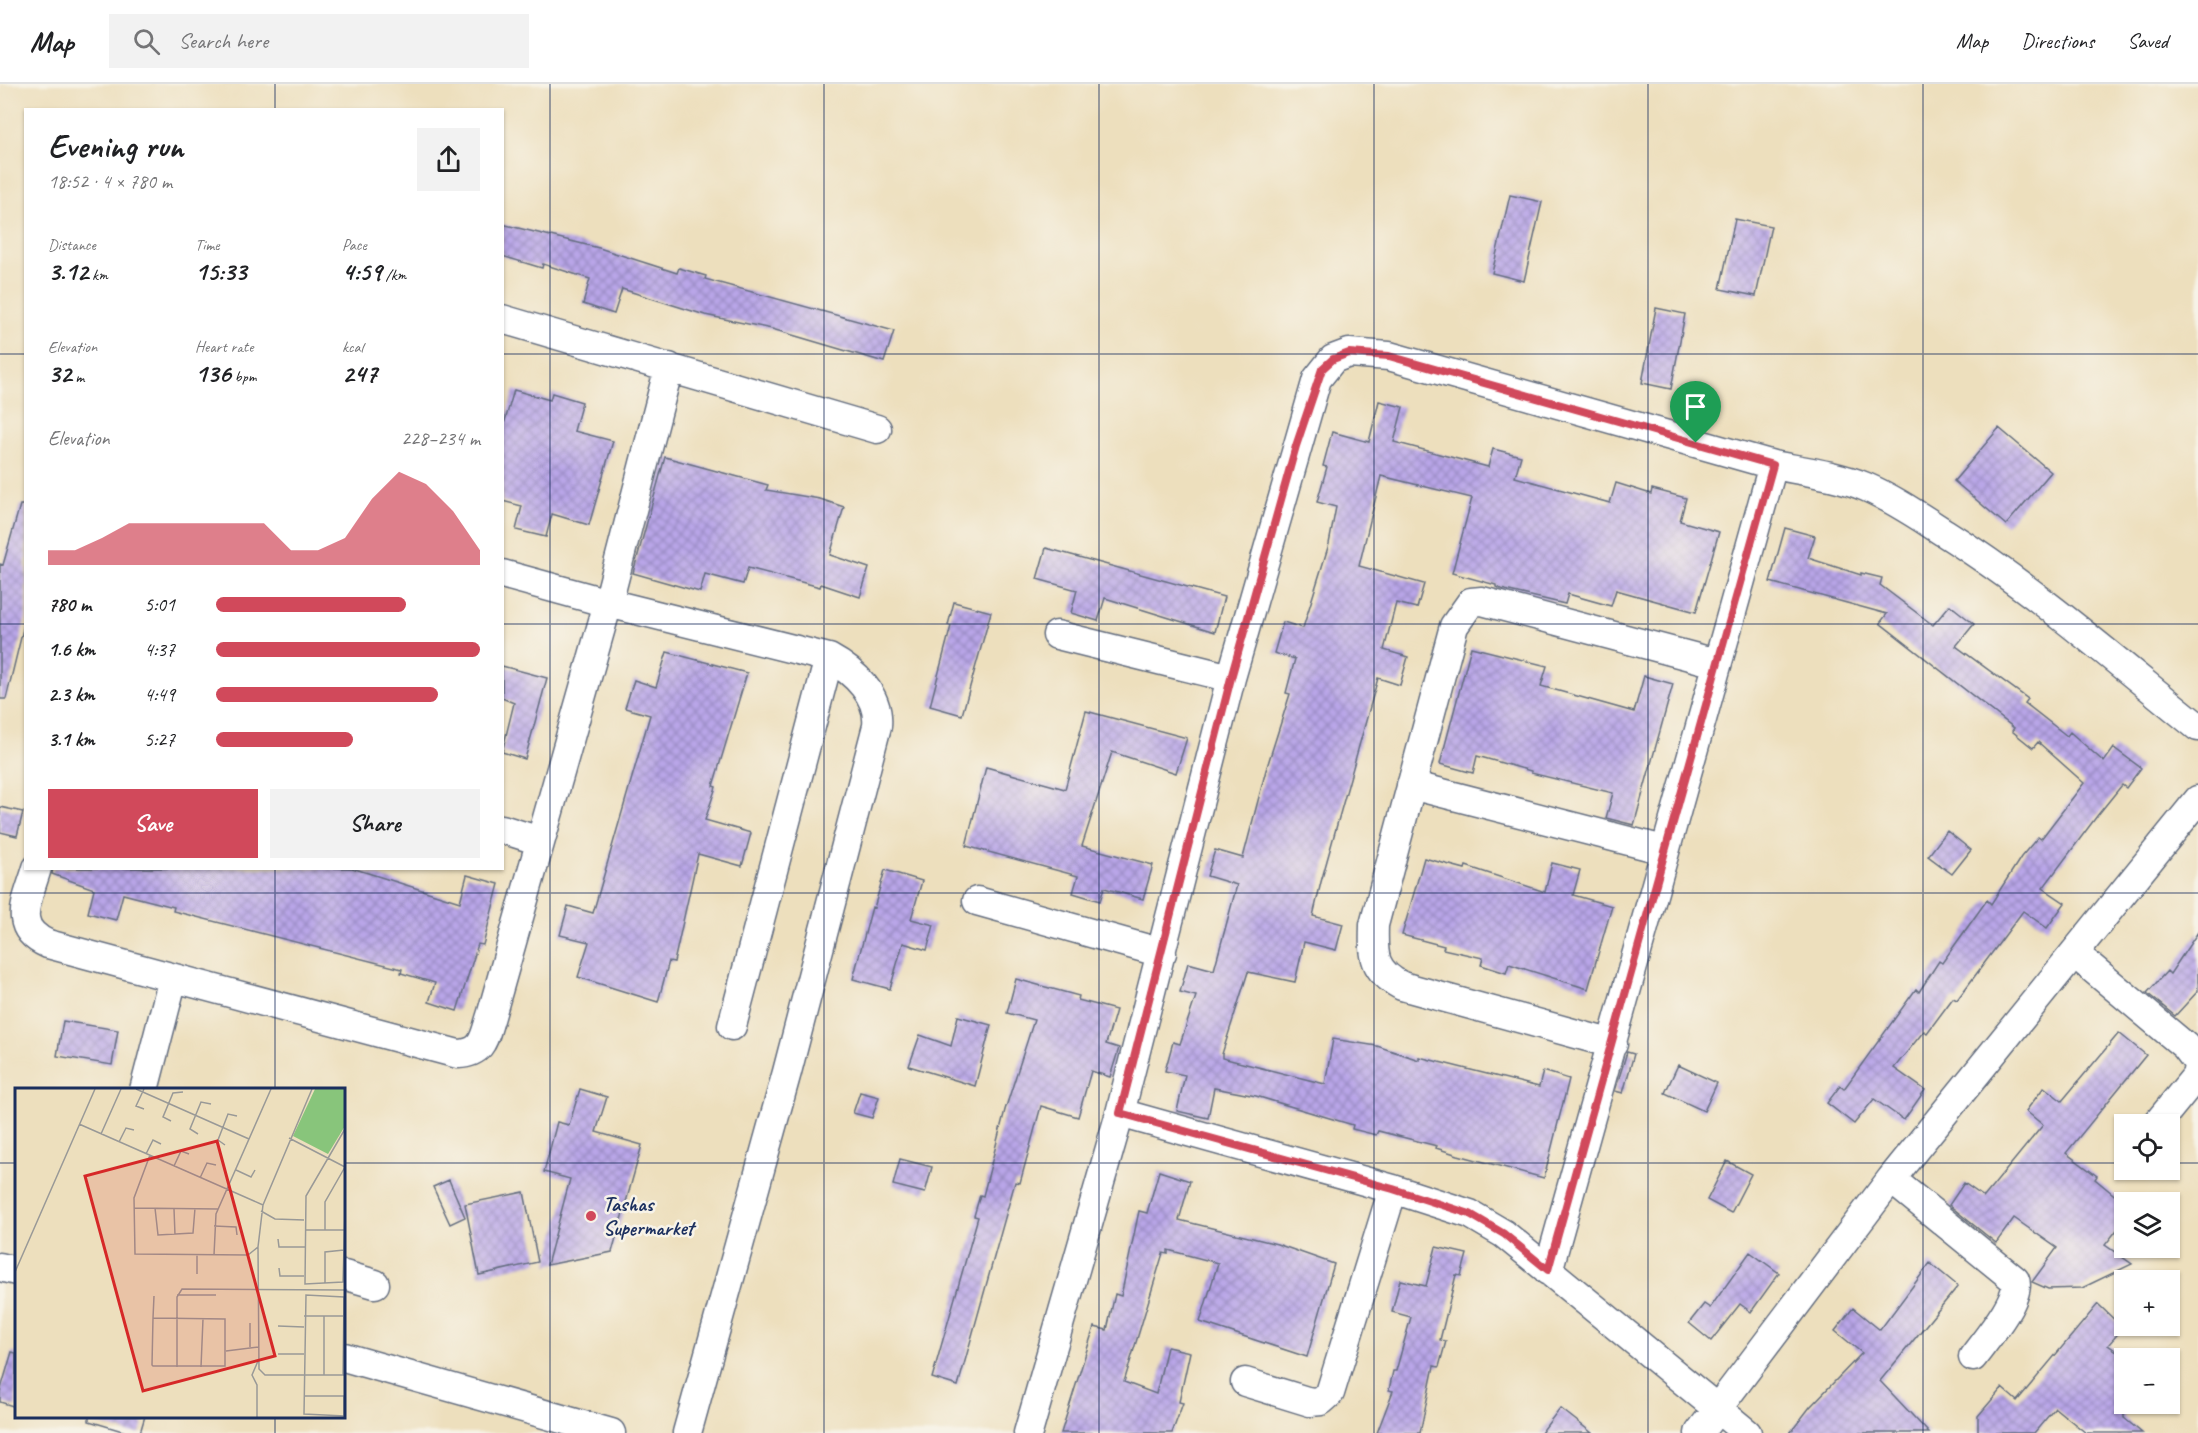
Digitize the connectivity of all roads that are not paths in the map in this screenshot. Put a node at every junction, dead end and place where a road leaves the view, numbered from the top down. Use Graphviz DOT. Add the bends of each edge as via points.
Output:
graph roads {
  1 [pos="504,320"];
  2 [pos="669,367"];
  3 [pos="876,429"];
  4 [pos="1773,465"];
  5 [pos="504,575"];
  6 [pos="608,603"];
  7 [pos="1057,636"];
  8 [pos="830,658"];
  9 [pos="1716,663"];
  10 [pos="1231,678"];
  11 [pos="2198,728"];
  12 [pos="1411,785"];
  13 [pos="2198,800"];
  14 [pos="504,831"];
  15 [pos="540,841"];
  16 [pos="1664,850"];
  17 [pos="37,870"];
  18 [pos="977,901"];
  19 [pos="1162,952"];
  20 [pos="2074,953"];
  21 [pos="173,978"];
  22 [pos="732,1026"];
  23 [pos="1613,1044"];
  24 [pos="2198,1065"];
  25 [pos="144,1088"];
  26 [pos="1120,1113"];
  27 [pos="2165,1114"];
  28 [pos="1891,1179"];
  29 [pos="1393,1189"];
  30 [pos="0,1267"];
  31 [pos="1548,1270"];
  32 [pos="15,1271"];
  33 [pos="345,1275"];
  34 [pos="375,1284"];
  35 [pos="345,1357"];
  36 [pos="1973,1357"];
  37 [pos="1245,1382"];
  38 [pos="1719,1410"];
  39 [pos="611,1433"];
  40 [pos="687,1433"];
  41 [pos="1028,1433"];
  42 [pos="1699,1433"];
  43 [pos="1747,1433"];
  1 -- 2 [label="street"];
  2 -- 3 [label="street"];
  2 -- 6 [label="street"];
  4 -- 9 [label="street"];
  4 -- 10 [label="street" via="1389,356 1349,353 1333,359 1322,369 1314,390"];
  4 -- 11 [label="street" via="1867,488 1910,510 1982,556"];
  5 -- 6 [label="street"];
  6 -- 8 [label="street"];
  6 -- 15 [label="street"];
  7 -- 10 [label="street"];
  8 -- 22 [label="street"];
  8 -- 40 [label="street" via="870,693 878,714 877,726"];
  9 -- 12 [label="street" via="1496,604 1471,602 1454,626"];
  9 -- 16 [label="street"];
  10 -- 19 [label="street"];
  12 -- 16 [label="street"];
  12 -- 23 [label="street" via="1374,925 1377,966 1388,979 1402,986"];
  13 -- 20 [label="street"];
  14 -- 15 [label="street"];
  15 -- 21 [label="street" via="491,1016 475,1052 458,1054"];
  16 -- 23 [label="street"];
  17 -- 21 [label="street" via="25,917 33,937"];
  18 -- 19 [label="street"];
  19 -- 26 [label="street"];
  20 -- 24 [label="street" via="2185,1046"];
  20 -- 28 [label="street"];
  21 -- 25 [label="street"];
  23 -- 31 [label="street"];
  24 -- 27 [label="street" via="2196,1076"];
  26 -- 29 [label="street"];
  26 -- 41 [label="street"];
  28 -- 36 [label="street" via="2015,1280 2014,1298"];
  28 -- 38 [label="street"];
  29 -- 31 [label="street" via="1470,1214 1504,1234"];
  29 -- 37 [label="street" via="1330,1393 1321,1401 1310,1402"];
  30 -- 32 [label="street"];
  31 -- 38 [label="street"];
  33 -- 34 [label="street"];
  35 -- 39 [label="street"];
  38 -- 42 [label="street"];
  38 -- 43 [label="street"];
}
